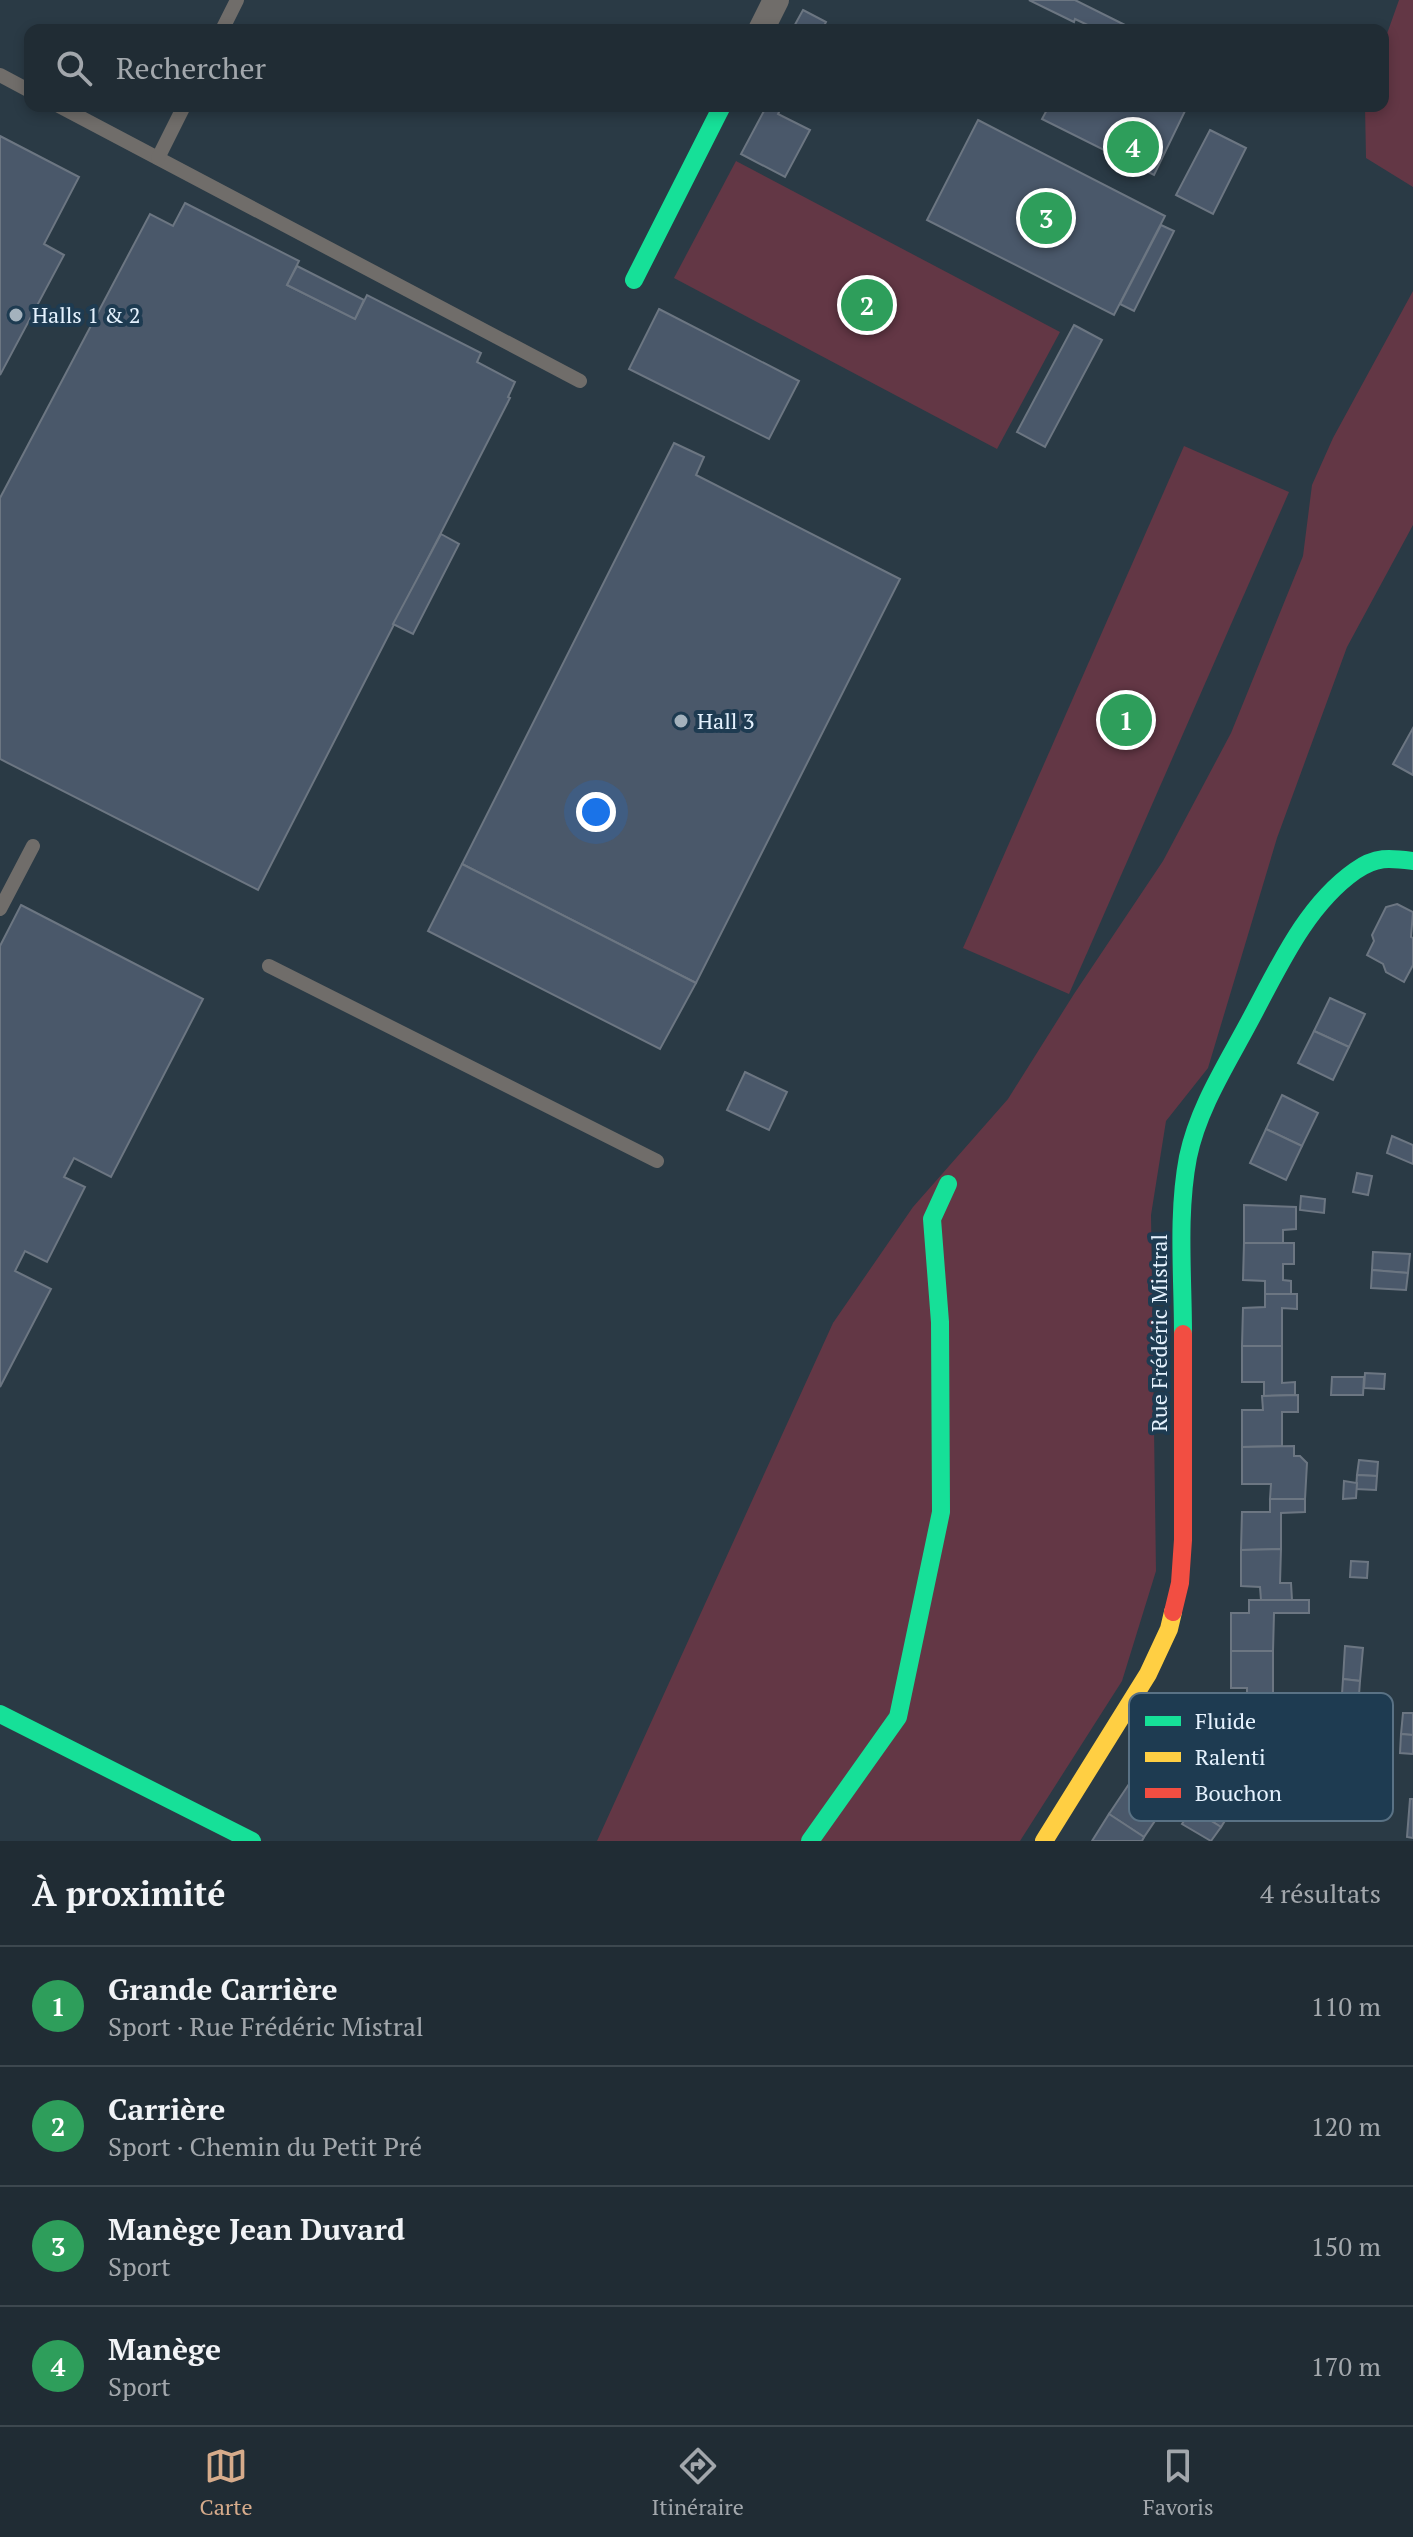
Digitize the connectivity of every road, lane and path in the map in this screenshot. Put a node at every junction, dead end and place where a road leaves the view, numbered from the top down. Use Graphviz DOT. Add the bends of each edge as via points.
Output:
graph roads {
  1 [pos="237,0"];
  2 [pos="776,0"];
  3 [pos="225,24"];
  4 [pos="764,24"];
  5 [pos="0,75"];
  6 [pos="24,88"];
  7 [pos="70,112"];
  8 [pos="181,112"];
  9 [pos="719,112"];
  10 [pos="158,158"];
  11 [pos="634,280"];
  12 [pos="580,381"];
  13 [pos="33,846"];
  14 [pos="1413,861"];
  15 [pos="0,909"];
  16 [pos="269,966"];
  17 [pos="657,1161"];
  18 [pos="948,1184"];
  19 [pos="1136,1693"];
  20 [pos="1129,1705"];
  21 [pos="0,1714"];
  22 [pos="252,1841"];
  23 [pos="810,1841"];
  24 [pos="1044,1841"];
  1 -- 3 [label="lane"];
  2 -- 4 [label="street"];
  5 -- 6 [label="lane"];
  7 -- 10 [label="lane"];
  8 -- 10 [label="lane"];
  9 -- 11 [label="street"];
  10 -- 12 [label="lane"];
  13 -- 15 [label="lane"];
  14 -- 19 [label="street, Rue Frédéric Mistral" via="1384,857 1356,870 1314,910 1203,1107 1188,1158 1183,1212 1180,1583 1169,1629"];
  16 -- 17 [label="lane"];
  18 -- 23 [label="street" via="932,1219 940,1322 941,1512 898,1717"];
  20 -- 24 [label="street, Rue Frédéric Mistral"];
  21 -- 22 [label="street"];
}
